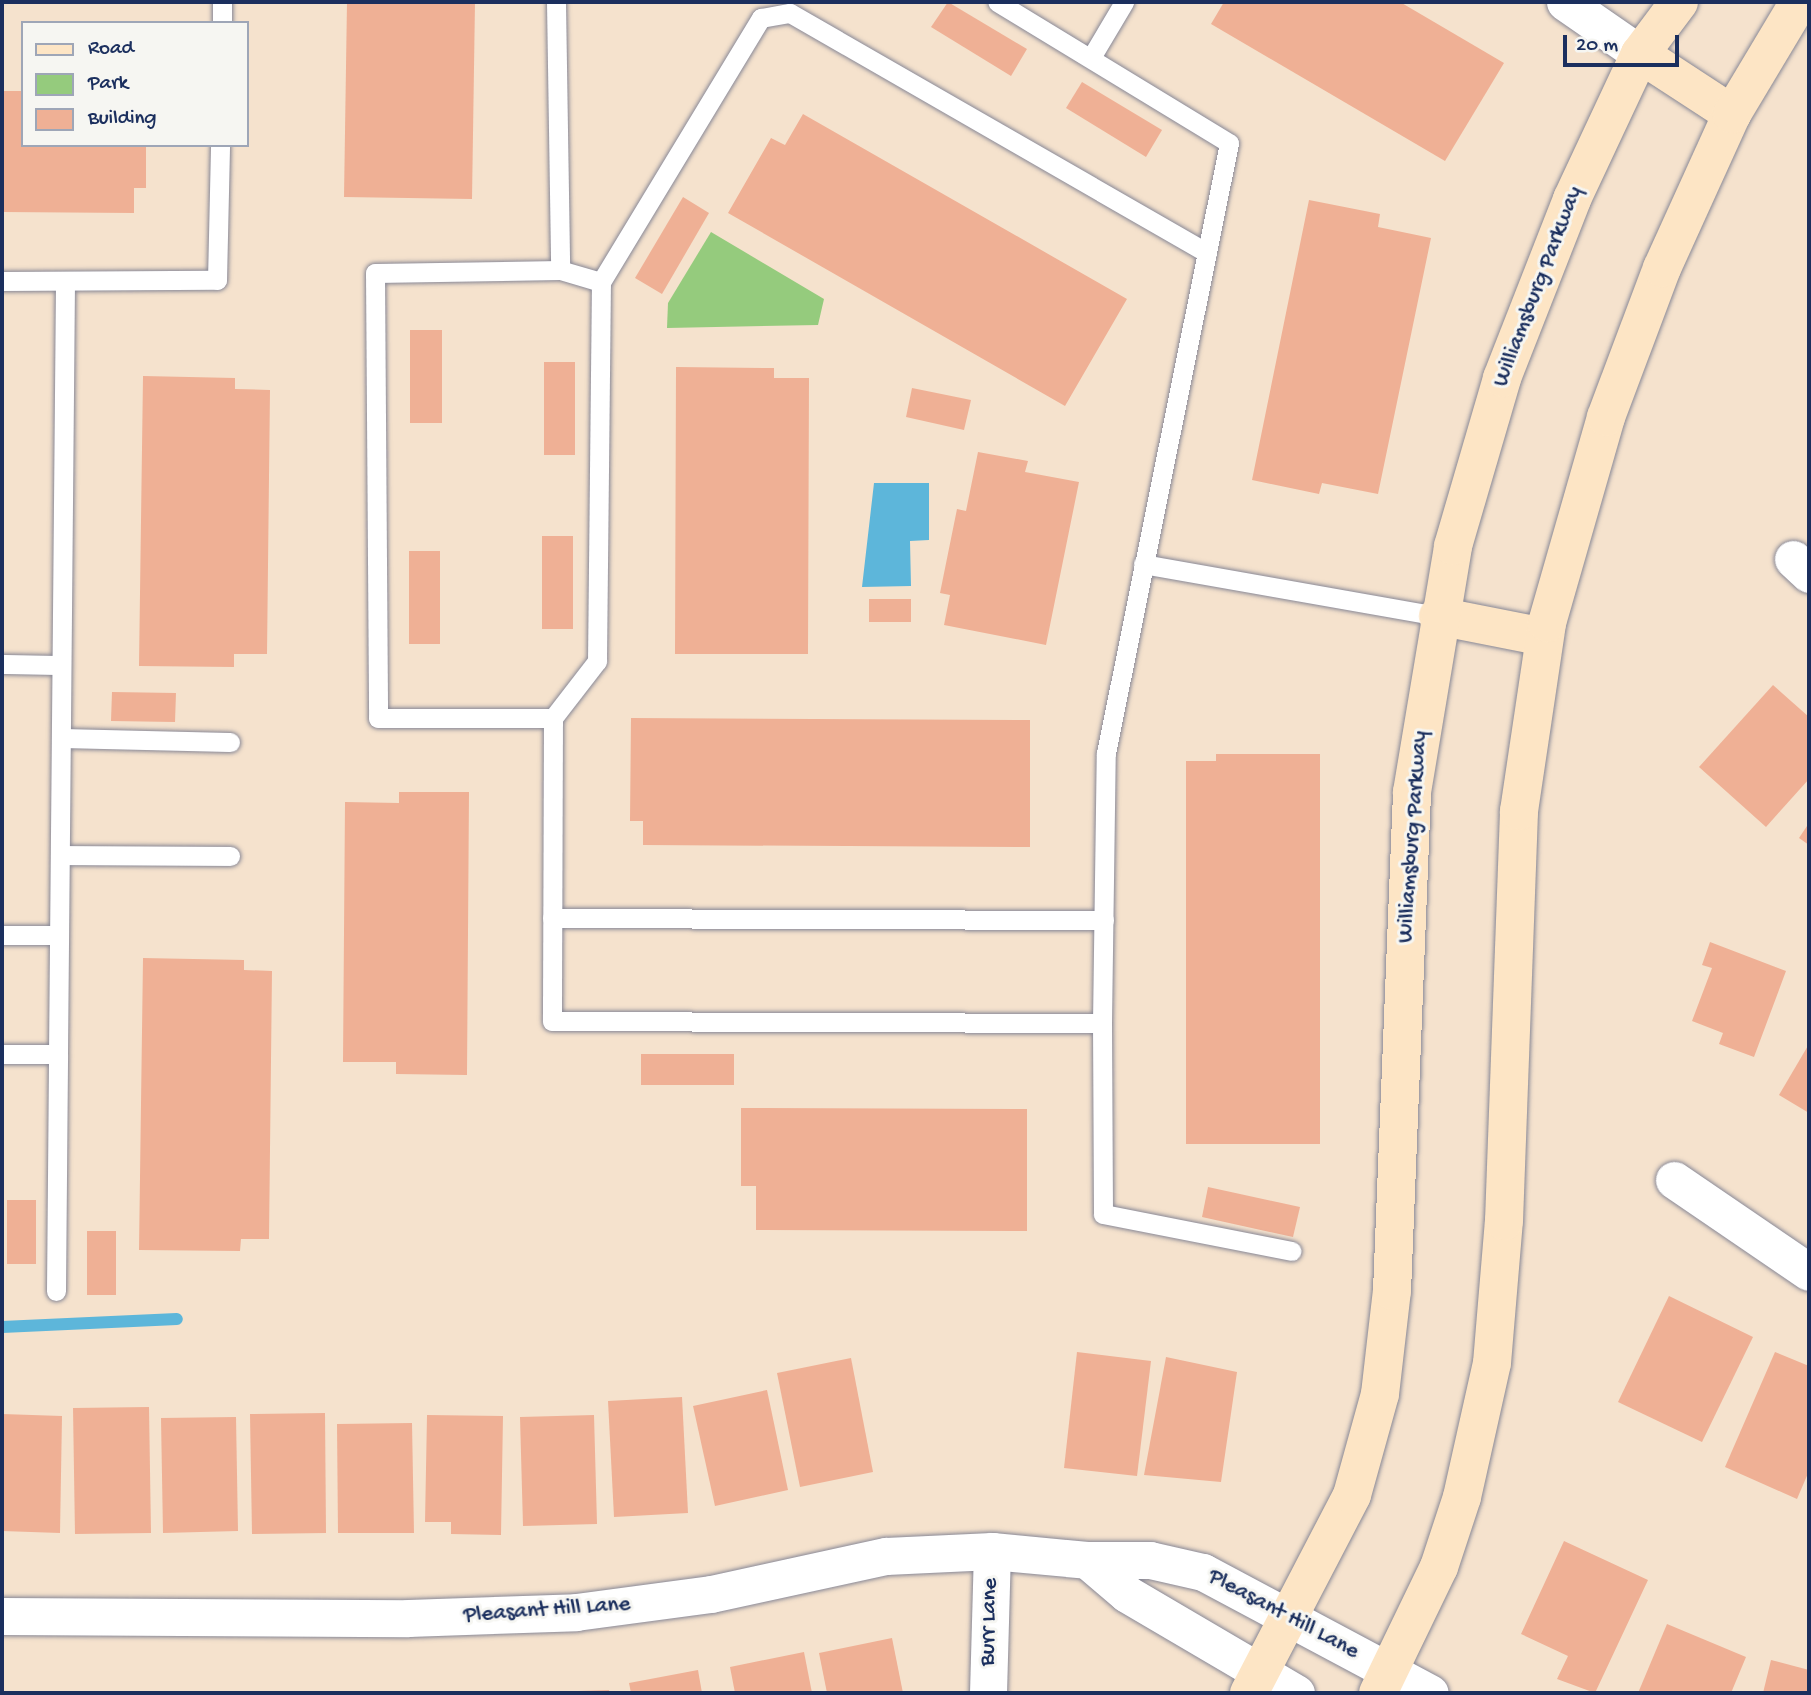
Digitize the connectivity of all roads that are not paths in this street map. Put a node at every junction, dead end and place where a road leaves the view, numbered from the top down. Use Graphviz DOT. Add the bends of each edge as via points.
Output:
graph roads {
  1 [pos="222,2"];
  2 [pos="555,2"];
  3 [pos="998,2"];
  4 [pos="1124,2"];
  5 [pos="1565,2"];
  6 [pos="1679,2"];
  7 [pos="1799,2"];
  8 [pos="222,21"];
  9 [pos="1640,54"];
  10 [pos="1092,56"];
  11 [pos="1732,114"];
  12 [pos="219,147"];
  13 [pos="1207,253"];
  14 [pos="560,270"];
  15 [pos="2,281"];
  16 [pos="65,281"];
  17 [pos="601,282"];
  18 [pos="1143,564"];
  19 [pos="1438,616"];
  20 [pos="1544,637"];
  21 [pos="2,664"];
  22 [pos="61,665"];
  23 [pos="553,718"];
  24 [pos="61,738"];
  25 [pos="230,742"];
  26 [pos="60,855"];
  27 [pos="230,856"];
  28 [pos="552,918"];
  29 [pos="1104,920"];
  30 [pos="2,935"];
  31 [pos="59,935"];
  32 [pos="1102,1023"];
  33 [pos="2,1054"];
  34 [pos="58,1054"];
  35 [pos="1674,1180"];
  36 [pos="1291,1251"];
  37 [pos="1809,1272"];
  38 [pos="56,1291"];
  39 [pos="992,1551"];
  40 [pos="1087,1560"];
  41 [pos="2,1616"];
  42 [pos="1290,1619"];
  43 [pos="1383,1682"];
  44 [pos="1255,1683"];
  45 [pos="988,1693"];
  46 [pos="1296,1693"];
  47 [pos="1430,1693"];
  1 -- 8 [label="lane"];
  2 -- 14 [label="lane"];
  3 -- 10 [label="lane"];
  4 -- 10 [label="lane"];
  5 -- 9 [label="street"];
  6 -- 9 [label="street, Williamsburg Parkway"];
  7 -- 11 [label="street"];
  9 -- 11 [label="street"];
  9 -- 19 [label="street, Williamsburg Parkway" via="1572,199 1502,378 1453,546"];
  10 -- 13 [label="lane" via="1230,143"];
  11 -- 20 [label="street" via="1662,268 1606,418"];
  12 -- 16 [label="lane" via="217,280"];
  13 -- 17 [label="lane" via="790,13 761,18"];
  13 -- 18 [label="lane"];
  14 -- 17 [label="lane"];
  14 -- 23 [label="lane" via="375,272 378,718"];
  15 -- 16 [label="lane"];
  16 -- 22 [label="lane"];
  17 -- 23 [label="lane" via="597,661"];
  18 -- 19 [label="lane"];
  18 -- 29 [label="lane" via="1106,753"];
  19 -- 20 [label="street"];
  19 -- 42 [label="street, Williamsburg Parkway" via="1412,792 1392,1291 1380,1394 1352,1495"];
  20 -- 43 [label="street" via="1520,811 1504,1221 1492,1363 1462,1497 1439,1567"];
  21 -- 22 [label="lane"];
  22 -- 24 [label="lane"];
  23 -- 28 [label="lane"];
  24 -- 25 [label="lane"];
  24 -- 26 [label="lane"];
  26 -- 27 [label="lane"];
  26 -- 31 [label="lane"];
  28 -- 29 [label="lane"];
  28 -- 32 [label="lane" via="552,1021"];
  29 -- 32 [label="lane"];
  30 -- 31 [label="lane"];
  31 -- 34 [label="lane"];
  32 -- 36 [label="lane" via="1103,1214"];
  33 -- 34 [label="lane"];
  34 -- 38 [label="lane"];
  35 -- 37 [label="street"];
  39 -- 40 [label="street, Pleasant Hill Lane"];
  39 -- 41 [label="street, Pleasant Hill Lane" via="886,1556 711,1594 576,1612 408,1618"];
  39 -- 45 [label="street, Burr Lane"];
  40 -- 42 [label="street, Pleasant Hill Lane" via="1150,1560 1203,1572"];
  40 -- 44 [label="street" via="1127,1594"];
  42 -- 43 [label="street, Pleasant Hill Lane"];
  42 -- 44 [label="street, Williamsburg Parkway"];
  43 -- 47 [label="street, Pleasant Hill Lane"];
  44 -- 46 [label="street"];
}
